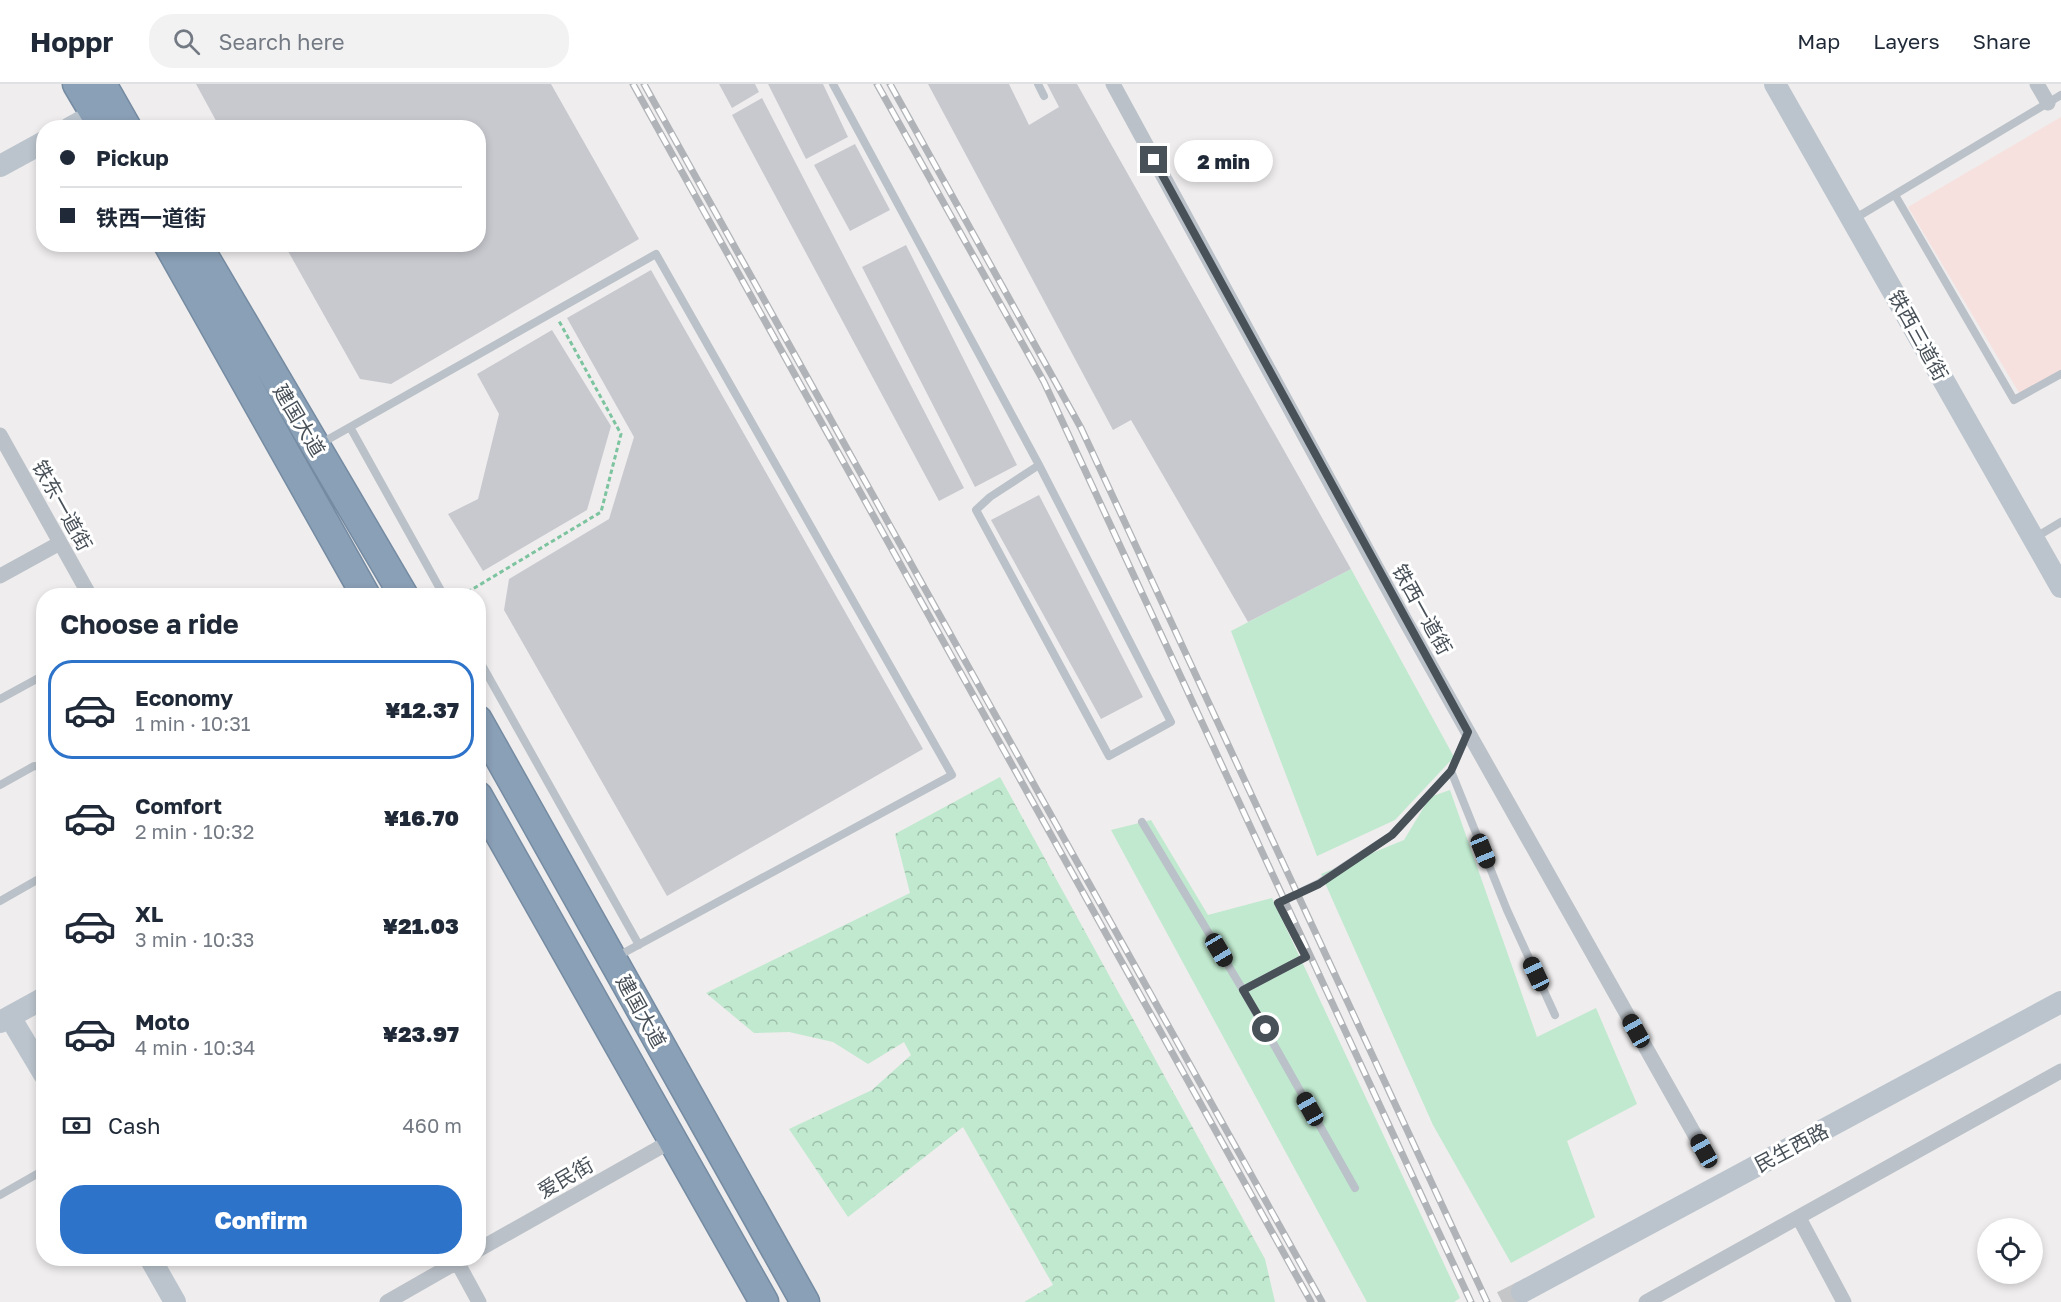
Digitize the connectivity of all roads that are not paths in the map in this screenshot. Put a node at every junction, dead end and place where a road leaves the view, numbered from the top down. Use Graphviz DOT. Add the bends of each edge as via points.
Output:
graph roads {
  1 [pos="77,84"];
  2 [pos="833,84"];
  3 [pos="1038,84"];
  4 [pos="1113,84"];
  5 [pos="1775,84"];
  6 [pos="2037,84"];
  7 [pos="1044,96"];
  8 [pos="2054,99"];
  9 [pos="108,111"];
  10 [pos="88,120"];
  11 [pos="36,146"];
  12 [pos="0,166"];
  13 [pos="1895,195"];
  14 [pos="1854,219"];
  15 [pos="172,252"];
  16 [pos="201,252"];
  17 [pos="2061,374"];
  18 [pos="350,427"];
  19 [pos="0,435"];
  20 [pos="316,446"];
  21 [pos="1039,465"];
  22 [pos="2061,522"];
  23 [pos="2033,538"];
  24 [pos="60,543"];
  25 [pos="0,576"];
  26 [pos="2061,587"];
  27 [pos="85,588"];
  28 [pos="362,588"];
  29 [pos="399,588"];
  30 [pos="440,588"];
  31 [pos="486,672"];
  32 [pos="36,679"];
  33 [pos="0,699"];
  34 [pos="1468,732"];
  35 [pos="486,742"];
  36 [pos="36,766"];
  37 [pos="1451,771"];
  38 [pos="0,785"];
  39 [pos="486,810"];
  40 [pos="1142,822"];
  41 [pos="36,881"];
  42 [pos="0,901"];
  43 [pos="639,945"];
  44 [pos="613,959"];
  45 [pos="1243,990"];
  46 [pos="36,1002"];
  47 [pos="2061,1002"];
  48 [pos="1555,1016"];
  49 [pos="5,1019"];
  50 [pos="36,1063"];
  51 [pos="2061,1071"];
  52 [pos="673,1140"];
  53 [pos="1704,1151"];
  54 [pos="36,1175"];
  55 [pos="1355,1188"];
  56 [pos="0,1195"];
  57 [pos="1799,1218"];
  58 [pos="486,1245"];
  59 [pos="155,1266"];
  60 [pos="449,1266"];
  61 [pos="462,1266"];
  62 [pos="1522,1292"];
  63 [pos="175,1302"];
  64 [pos="387,1302"];
  65 [pos="479,1302"];
  66 [pos="764,1302"];
  67 [pos="805,1302"];
  68 [pos="1646,1302"];
  69 [pos="1844,1302"];
  1 -- 9 [label="highway"];
  2 -- 21 [label="lane"];
  3 -- 7 [label="lane"];
  4 -- 34 [label="street, 铁西一道街"];
  5 -- 14 [label="main road, 铁西三道街"];
  6 -- 8 [label="street"];
  8 -- 13 [label="lane"];
  9 -- 10 [label="main road"];
  11 -- 12 [label="main road"];
  13 -- 14 [label="lane"];
  13 -- 17 [label="lane" via="2014,400"];
  14 -- 23 [label="main road, 铁西三道街"];
  15 -- 28 [label="highway, 建国大道"];
  16 -- 20 [label="highway, 建国大道"];
  18 -- 20 [label="lane"];
  18 -- 30 [label="lane"];
  18 -- 43 [label="lane" via="656,254 952,776"];
  19 -- 24 [label="street, 铁东一道街"];
  20 -- 29 [label="highway, 建国大道"];
  21 -- 21 [label="lane" via="976,510 1109,756 1171,722"];
  22 -- 23 [label="lane"];
  23 -- 26 [label="main road, 铁西三道街"];
  24 -- 25 [label="street"];
  24 -- 27 [label="street, 铁东一道街"];
  31 -- 43 [label="lane"];
  32 -- 33 [label="lane"];
  34 -- 37 [label="lane"];
  34 -- 53 [label="street, 铁西一道街"];
  35 -- 44 [label="highway, 建国大道"];
  36 -- 38 [label="lane"];
  37 -- 45 [label="lane" via="1392,835 1319,884 1278,903 1306,957"];
  37 -- 48 [label="lane"];
  39 -- 52 [label="highway, 建国大道"];
  40 -- 45 [label="lane"];
  41 -- 42 [label="lane"];
  43 -- 44 [label="lane"];
  44 -- 67 [label="highway, 建国大道"];
  45 -- 55 [label="lane"];
  46 -- 49 [label="main road"];
  47 -- 62 [label="main road, 民生西路"];
  49 -- 50 [label="main road"];
  51 -- 57 [label="street"];
  52 -- 58 [label="street, 爱民街"];
  52 -- 66 [label="highway, 建国大道"];
  54 -- 56 [label="lane"];
  57 -- 68 [label="street"];
  57 -- 69 [label="street"];
  59 -- 63 [label="main road"];
  60 -- 64 [label="street"];
  61 -- 65 [label="street"];
}
